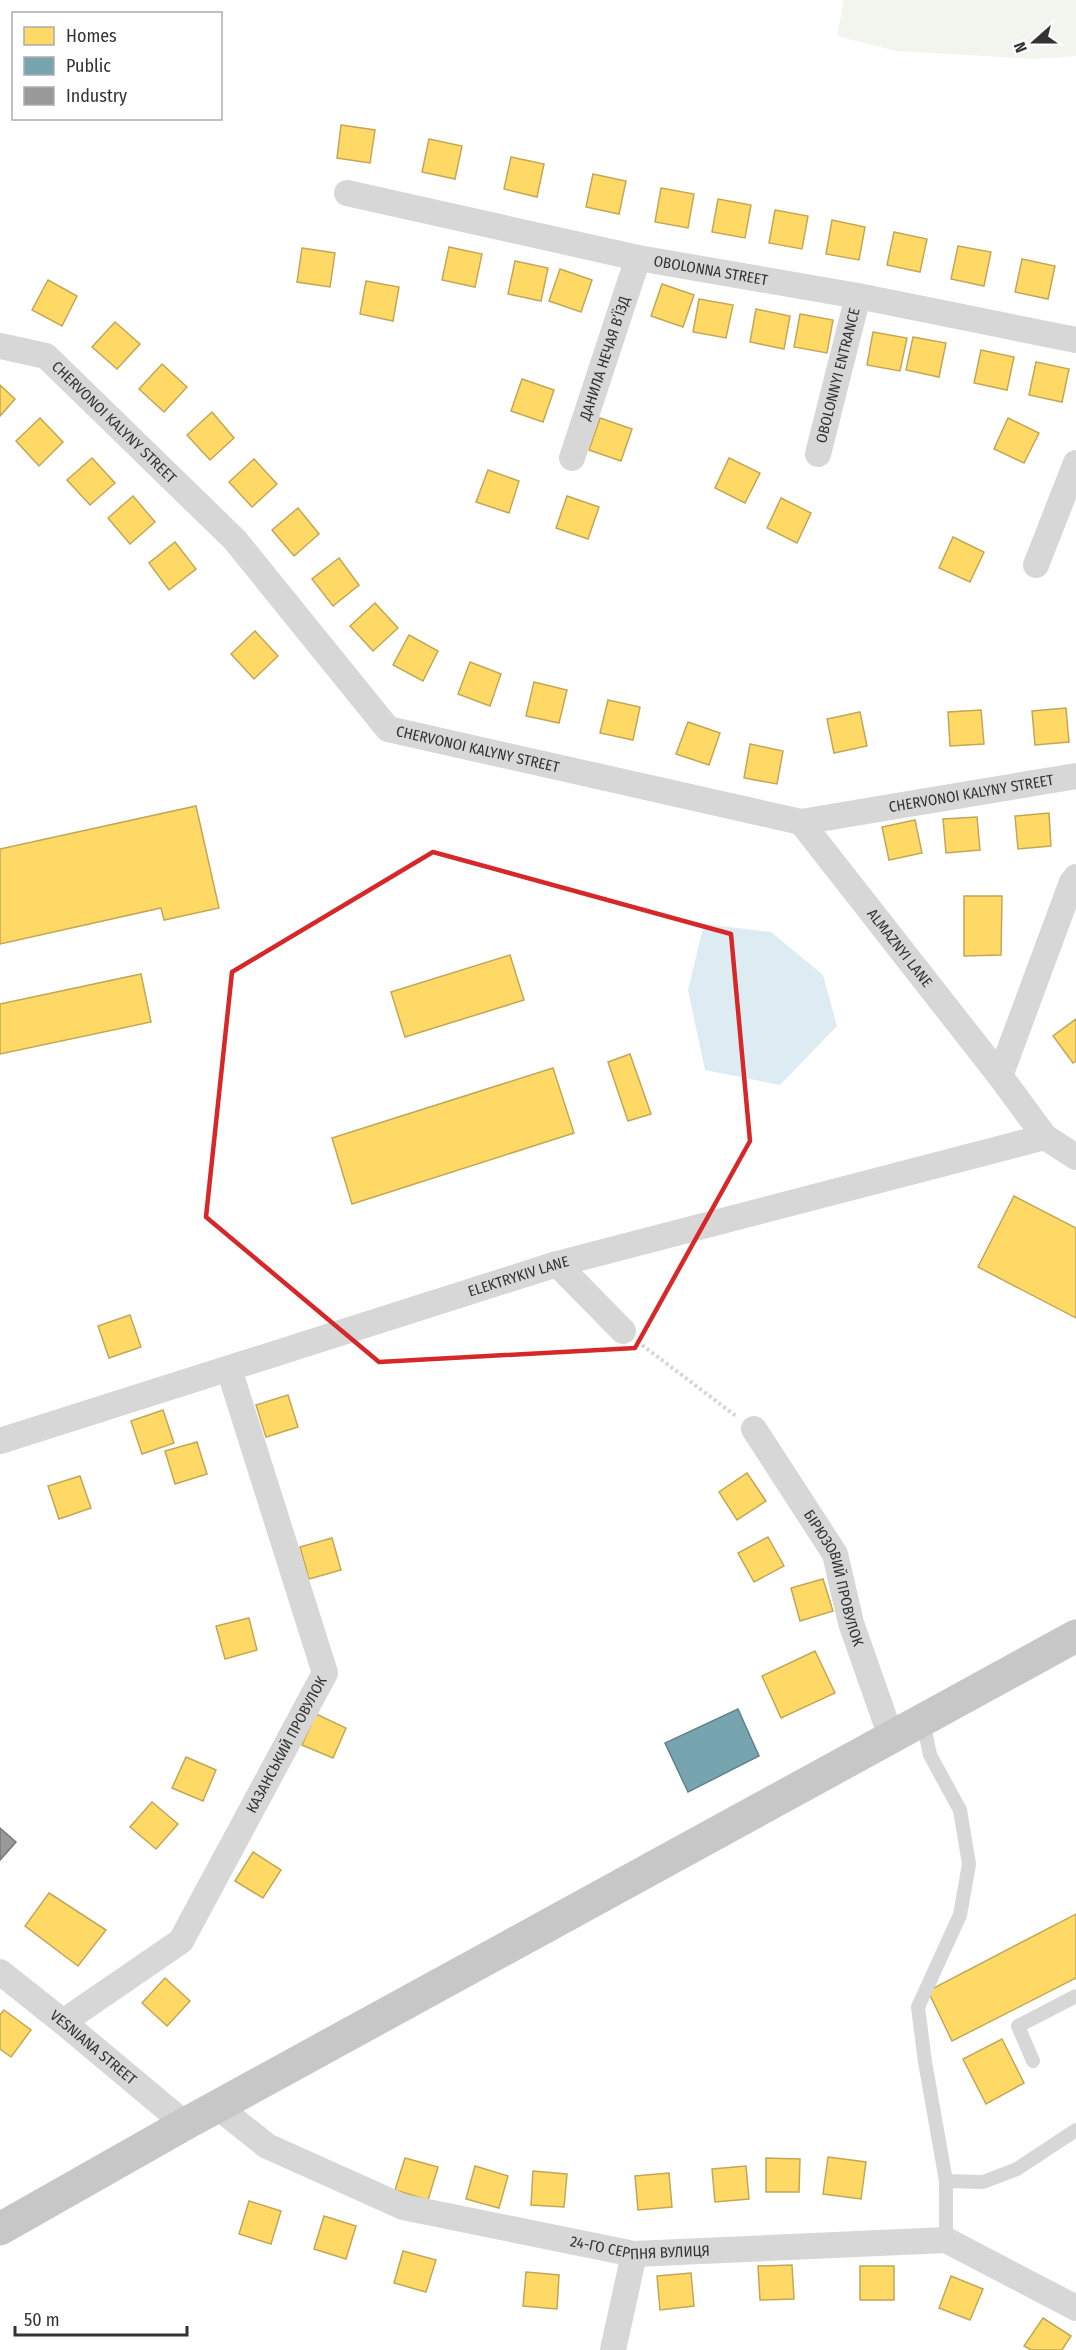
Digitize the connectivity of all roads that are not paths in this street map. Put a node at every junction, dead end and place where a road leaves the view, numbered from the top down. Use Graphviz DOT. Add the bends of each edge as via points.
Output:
graph roads {
  1 [pos="346,193"];
  2 [pos="638,258"];
  3 [pos="858,296"];
  4 [pos="1076,340"];
  5 [pos="0,346"];
  6 [pos="818,454"];
  7 [pos="572,458"];
  8 [pos="1076,463"];
  9 [pos="1036,565"];
  10 [pos="1076,776"];
  11 [pos="801,822"];
  12 [pos="1076,877"];
  13 [pos="1000,1076"];
  14 [pos="1045,1137"];
  15 [pos="1076,1157"];
  16 [pos="557,1264"];
  17 [pos="622,1331"];
  18 [pos="229,1369"];
  19 [pos="754,1429"];
  20 [pos="0,1441"];
  21 [pos="1076,1636"];
  22 [pos="923,1721"];
  23 [pos="891,1737"];
  24 [pos="0,1972"];
  25 [pos="1076,1996"];
  26 [pos="63,2022"];
  27 [pos="1033,2061"];
  28 [pos="218,2107"];
  29 [pos="185,2124"];
  30 [pos="1076,2130"];
  31 [pos="946,2181"];
  32 [pos="0,2229"];
  33 [pos="946,2240"];
  34 [pos="634,2254"];
  35 [pos="1076,2308"];
  36 [pos="613,2350"];
  1 -- 2 [label="street, OBOLONNA STREET"];
  2 -- 3 [label="street, OBOLONNA STREET"];
  2 -- 7 [label="street, ДАНИЛА НЕЧАЯ В’ЇЗД"];
  3 -- 4 [label="street, OBOLONNA STREET"];
  3 -- 6 [label="street, OBOLONNYI ENTRANCE"];
  5 -- 11 [label="street, CHERVONOI KALYNY STREET" via="46,356 235,540 388,729"];
  8 -- 9 [label="street"];
  10 -- 11 [label="street, CHERVONOI KALYNY STREET"];
  11 -- 13 [label="street, ALMAZNYI LANE"];
  12 -- 13 [label="street"];
  13 -- 14 [label="street, ALMAZNYI LANE"];
  14 -- 15 [label="street, ALMAZNYI LANE"];
  14 -- 16 [label="street, ELEKTRYKIV LANE"];
  16 -- 17 [label="street"];
  16 -- 18 [label="street, ELEKTRYKIV LANE"];
  18 -- 20 [label="street, ELEKTRYKIV LANE"];
  18 -- 26 [label="street, КАЗАНСЬКИЙ ПРОВУЛОК" via="325,1673 181,1941"];
  19 -- 23 [label="street, БІРЮЗОВИЙ ПРОВУЛОК" via="835,1554 851,1623"];
  21 -- 22 [label="highway"];
  22 -- 23 [label="highway"];
  22 -- 31 [label="lane" via="930,1755 960,1810 969,1864 960,1915 918,2007"];
  23 -- 28 [label="highway"];
  24 -- 26 [label="street, VESNIANA STREET"];
  25 -- 27 [label="lane" via="1018,2026"];
  26 -- 29 [label="street, VESNIANA STREET"];
  28 -- 29 [label="highway"];
  28 -- 34 [label="street, 24-ГО СЕРПНЯ ВУЛИЦЯ" via="267,2146 403,2207"];
  29 -- 32 [label="highway"];
  30 -- 31 [label="lane" via="1017,2169 983,2182"];
  31 -- 33 [label="lane"];
  33 -- 34 [label="street, 24-ГО СЕРПНЯ ВУЛИЦЯ"];
  33 -- 35 [label="street"];
  34 -- 36 [label="street"];
}
